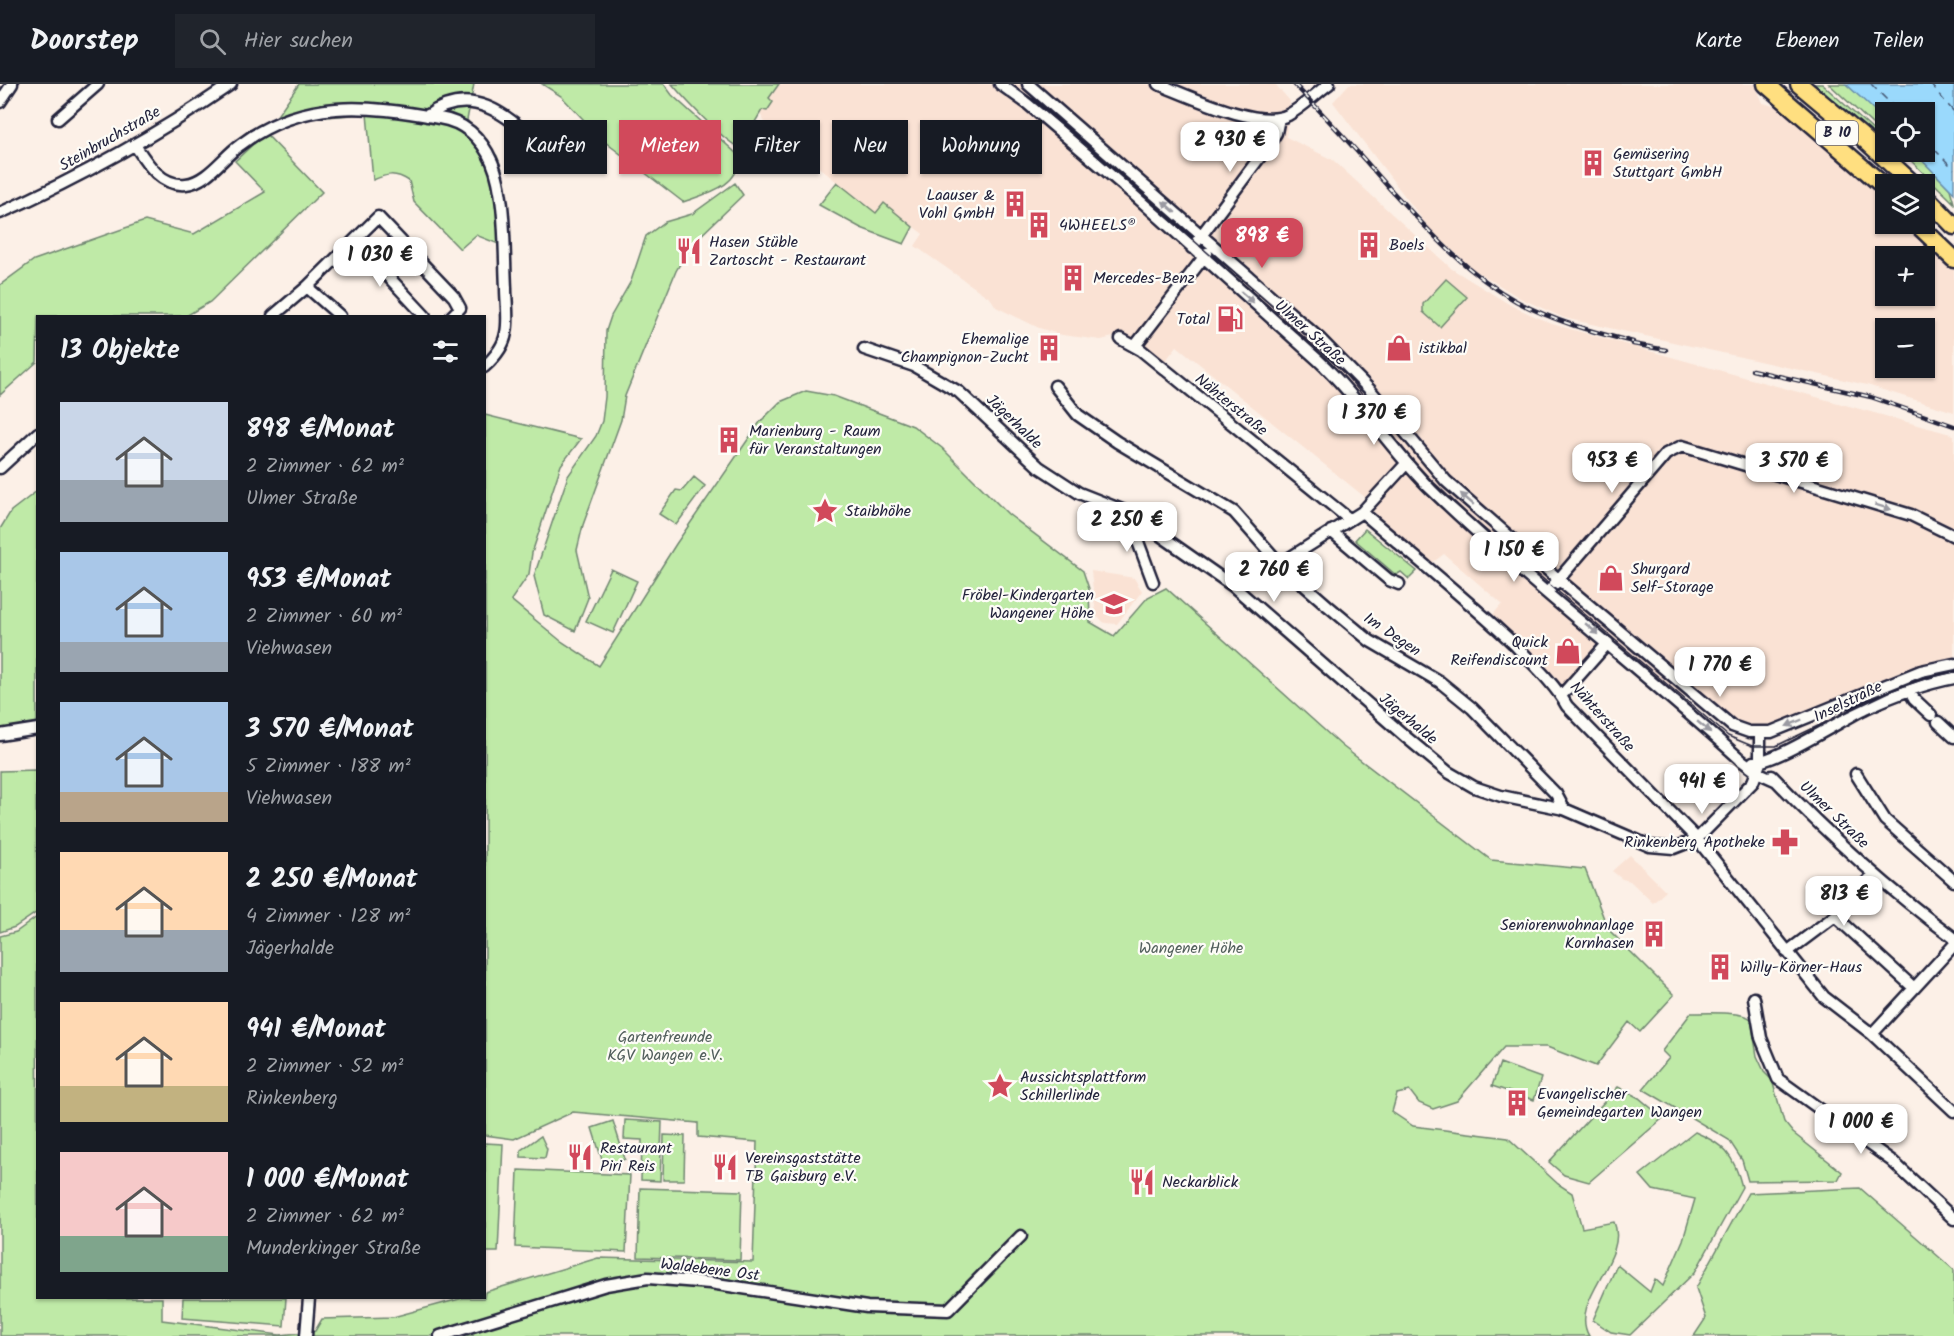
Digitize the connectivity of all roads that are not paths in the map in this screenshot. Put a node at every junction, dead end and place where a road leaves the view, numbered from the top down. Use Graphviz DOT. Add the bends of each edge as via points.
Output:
graph roads {
  1 [pos="12,84"];
  2 [pos="98,84"];
  3 [pos="231,84"];
  4 [pos="1000,84"];
  5 [pos="1028,84"];
  6 [pos="1158,84"];
  7 [pos="1766,84"];
  8 [pos="1780,84"];
  9 [pos="1798,84"];
  10 [pos="1325,85"];
  11 [pos="0,102"];
  12 [pos="427,116"];
  13 [pos="1279,118"];
  14 [pos="58,119"];
  15 [pos="512,120"];
  16 [pos="135,145"];
  17 [pos="1882,174"];
  18 [pos="1902,174"];
  19 [pos="1875,178"];
  20 [pos="1935,206"];
  21 [pos="0,213"];
  22 [pos="1935,225"];
  23 [pos="1954,226"];
  24 [pos="1928,234"];
  25 [pos="1202,235"];
  26 [pos="355,241"];
  27 [pos="1213,245"];
  28 [pos="1954,245"];
  29 [pos="1192,248"];
  30 [pos="1203,258"];
  31 [pos="1954,259"];
  32 [pos="307,287"];
  33 [pos="274,315"];
  34 [pos="339,315"];
  35 [pos="424,315"];
  36 [pos="453,315"];
  37 [pos="1121,339"];
  38 [pos="1136,346"];
  39 [pos="864,349"];
  40 [pos="486,365"];
  41 [pos="1055,386"];
  42 [pos="36,435"];
  43 [pos="1406,464"];
  44 [pos="0,468"];
  45 [pos="1362,512"];
  46 [pos="1349,519"];
  47 [pos="1142,522"];
  48 [pos="1331,531"];
  49 [pos="1954,536"];
  50 [pos="1280,564"];
  51 [pos="1558,579"];
  52 [pos="1153,582"];
  53 [pos="1399,584"];
  54 [pos="1233,586"];
  55 [pos="1547,592"];
  56 [pos="1608,643"];
  57 [pos="1954,664"];
  58 [pos="1954,678"];
  59 [pos="1909,690"];
  60 [pos="1561,696"];
  61 [pos="36,729"];
  62 [pos="1760,733"];
  63 [pos="0,735"];
  64 [pos="1954,737"];
  65 [pos="1759,767"];
  66 [pos="1856,774"];
  67 [pos="1564,809"];
  68 [pos="1697,839"];
  69 [pos="1874,874"];
  70 [pos="1954,881"];
  71 [pos="1835,916"];
  72 [pos="1954,938"];
  73 [pos="1954,945"];
  74 [pos="1787,952"];
  75 [pos="1914,988"];
  76 [pos="1754,998"];
  77 [pos="1872,1034"];
  78 [pos="1954,1111"];
  79 [pos="1954,1219"];
  80 [pos="1021,1236"];
  81 [pos="309,1299"];
  82 [pos="306,1336"];
  83 [pos="440,1336"];
  1 -- 11 [label="street"];
  2 -- 14 [label="street"];
  3 -- 16 [label="street, Steinbruchstraße"];
  4 -- 29 [label="street, Ulmer Straße"];
  25 -- 5 [label="street, Ulmer Straße, one-way"];
  6 -- 13 [label="street" via="1253,118"];
  7 -- 19 [label="highway"];
  8 -- 17 [label="highway, B 10"];
  9 -- 18 [label="highway, B 10"];
  10 -- 13 [label="street" via="1297,110"];
  12 -- 15 [label="street" via="449,101 467,98"];
  12 -- 16 [label="street" via="348,107 300,114 257,132 204,176 182,185 159,175"];
  12 -- 40 [label="street" via="455,122 471,132 491,160 498,181 507,331 496,355"];
  13 -- 25 [label="street" via="1268,146"];
  16 -- 21 [label="street, Steinbruchstraße"];
  20 -- 23 [label="highway"];
  22 -- 28 [label="highway"];
  24 -- 31 [label="highway"];
  25 -- 27 [label="street, Ulmer Straße"];
  25 -- 29 [label="street"];
  26 -- 32 [label="street"];
  26 -- 35 [label="street"];
  26 -- 36 [label="street" via="378,217 454,297 460,308"];
  27 -- 30 [label="street"];
  51 -- 27 [label="street, Ulmer Straße, one-way" via="1446,482 1331,349"];
  29 -- 30 [label="street, Ulmer Straße"];
  30 -- 38 [label="street"];
  30 -- 43 [label="street, Ulmer Straße, one-way" via="1344,384"];
  32 -- 33 [label="street"];
  32 -- 34 [label="street"];
  37 -- 38 [label="street, Nähterstraße"];
  38 -- 46 [label="street, Nähterstraße"];
  39 -- 47 [label="street, Jägerhalde" via="914,366 959,392 1039,467 1079,493"];
  41 -- 50 [label="street, Im Degen" via="1078,415 1234,512"];
  42 -- 44 [label="street"];
  43 -- 45 [label="street"];
  43 -- 55 [label="street, Ulmer Straße"];
  45 -- 46 [label="street"];
  45 -- 60 [label="street, Nähterstraße" via="1490,621"];
  46 -- 48 [label="street"];
  47 -- 52 [label="street" via="1137,538"];
  47 -- 54 [label="street, Jägerhalde"];
  48 -- 50 [label="street"];
  48 -- 53 [label="street"];
  51 -- 49 [label="street, one-way" via="1666,454 1686,446 1911,515"];
  50 -- 54 [label="street"];
  50 -- 67 [label="street, Im Degen" via="1370,641 1440,682 1472,708 1556,794"];
  51 -- 55 [label="street"];
  51 -- 62 [label="street, Ulmer Straße" via="1725,721"];
  54 -- 67 [label="street, Jägerhalde" via="1448,772 1502,796"];
  55 -- 56 [label="street, Ulmer Straße, one-way"];
  56 -- 60 [label="street"];
  56 -- 65 [label="street, Ulmer Straße, one-way" via="1741,760"];
  57 -- 62 [label="street, Inselstraße, one-way" via="1921,671"];
  58 -- 59 [label="street, Inselstraße"];
  59 -- 64 [label="street"];
  59 -- 65 [label="street, Inselstraße" via="1867,708"];
  60 -- 68 [label="street, Nähterstraße"];
  61 -- 63 [label="street"];
  62 -- 65 [label="street"];
  65 -- 68 [label="street" via="1751,784"];
  65 -- 69 [label="street, Ulmer Straße"];
  66 -- 70 [label="street" via="1885,819"];
  67 -- 68 [label="street, Jägerhalde" via="1650,846 1674,848"];
  68 -- 74 [label="street, Nähterstraße"];
  69 -- 71 [label="street"];
  69 -- 72 [label="street, Ulmer Straße"];
  71 -- 74 [label="street"];
  71 -- 75 [label="street"];
  73 -- 75 [label="street"];
  74 -- 77 [label="street, Nähterstraße" via="1824,997"];
  75 -- 77 [label="street"];
  76 -- 79 [label="street" via="1761,1038 1778,1079 1892,1161"];
  77 -- 78 [label="street, Nähterstraße"];
  80 -- 83 [label="street, Waldebene Ost" via="948,1310 867,1307 710,1283 648,1278 606,1285"];
  81 -- 82 [label="street"];
}
